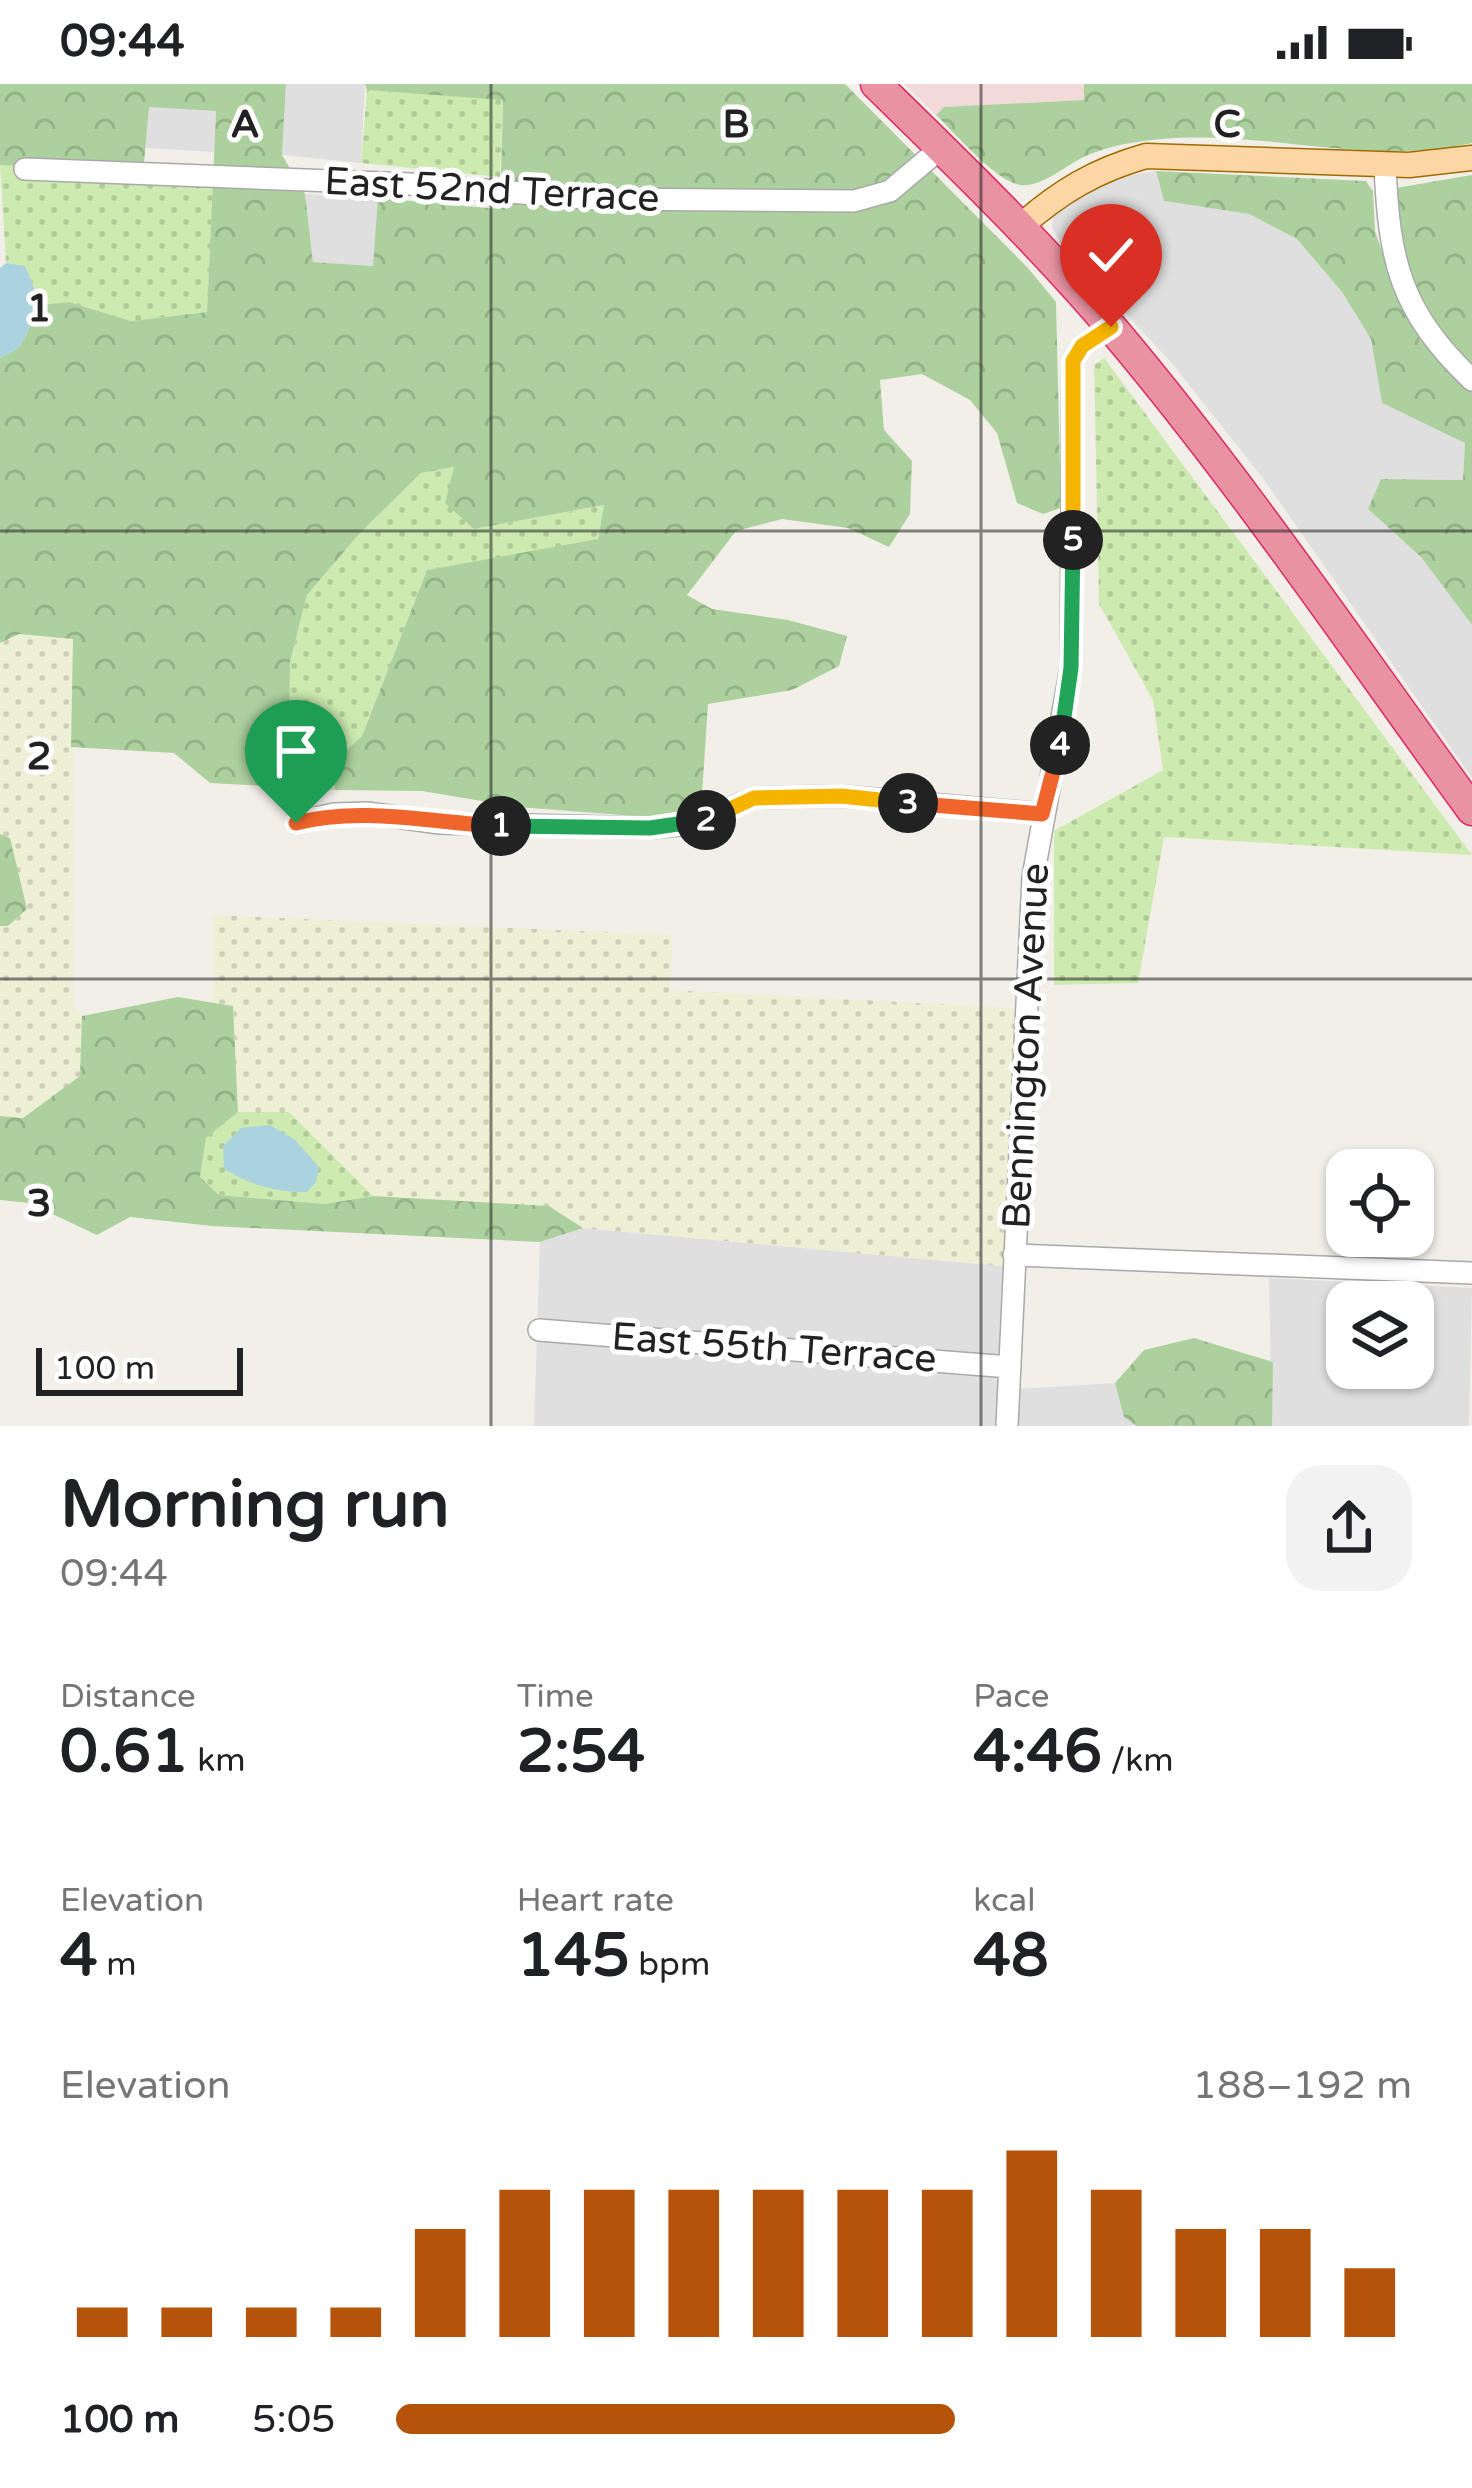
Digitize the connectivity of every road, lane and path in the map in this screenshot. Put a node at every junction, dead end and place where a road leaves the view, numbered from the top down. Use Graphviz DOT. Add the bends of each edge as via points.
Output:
graph roads {
  1 [pos="876,84"];
  2 [pos="941,148"];
  3 [pos="1472,158"];
  4 [pos="1385,165"];
  5 [pos="26,169"];
  6 [pos="1021,226"];
  7 [pos="1111,327"];
  8 [pos="1472,380"];
  9 [pos="1472,810"];
  10 [pos="1042,814"];
  11 [pos="296,823"];
  12 [pos="1014,1255"];
  13 [pos="1472,1274"];
  14 [pos="539,1330"];
  15 [pos="1010,1367"];
  16 [pos="1007,1426"];
  1 -- 2 [label="highway"];
  2 -- 5 [label="street, East 52nd Terrace" via="890,191 854,201 597,200"];
  2 -- 6 [label="highway"];
  3 -- 4 [label="main road"];
  4 -- 6 [label="main road" via="1146,156 1076,182"];
  4 -- 8 [label="street" via="1388,237 1400,277 1430,336"];
  6 -- 7 [label="highway"];
  7 -- 9 [label="highway"];
  7 -- 10 [label="street, Bennington Avenue" via="1073,361 1073,647"];
  10 -- 11 [label="street" via="841,796 754,798 697,824 650,828 440,823 368,813"];
  10 -- 12 [label="street, Bennington Avenue"];
  12 -- 13 [label="street"];
  12 -- 15 [label="street, Bennington Avenue"];
  14 -- 15 [label="street, East 55th Terrace"];
  15 -- 16 [label="street, Bennington Avenue"];
}
